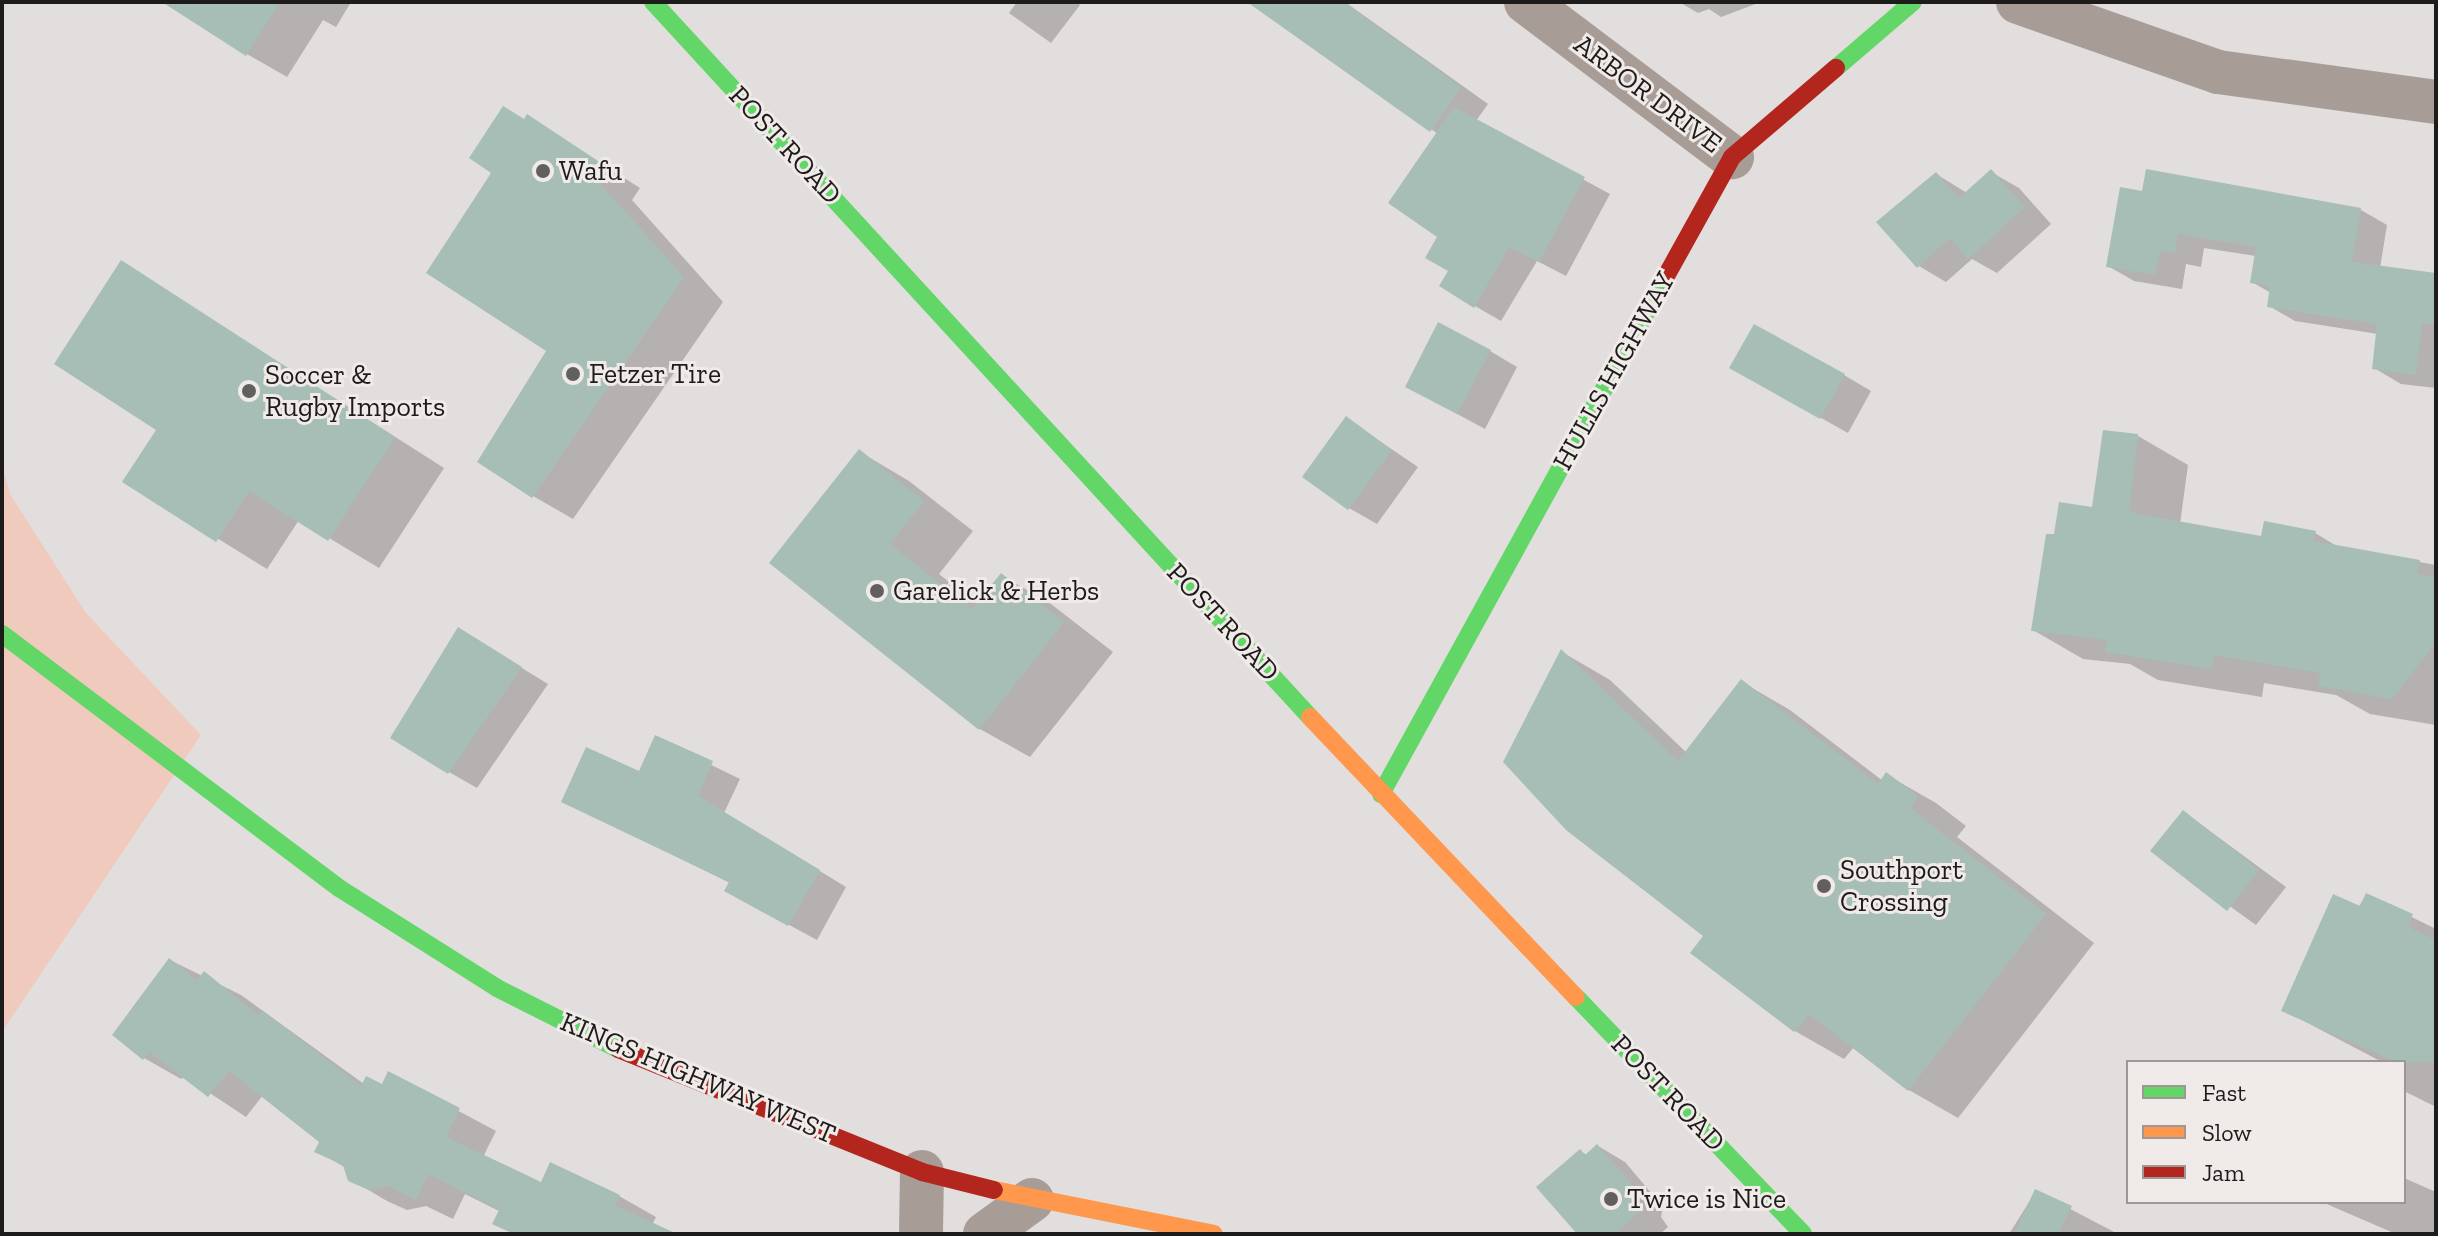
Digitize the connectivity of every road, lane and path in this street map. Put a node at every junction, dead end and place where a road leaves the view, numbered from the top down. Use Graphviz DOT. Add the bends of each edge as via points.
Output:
graph roads {
  1 [pos="653,2"];
  2 [pos="1526,2"];
  3 [pos="1913,2"];
  4 [pos="2018,2"];
  5 [pos="2436,102"];
  6 [pos="1732,157"];
  7 [pos="2,634"];
  8 [pos="1381,794"];
  9 [pos="922,1172"];
  10 [pos="1032,1200"];
  11 [pos="921,1234"];
  12 [pos="985,1234"];
  13 [pos="1214,1234"];
  14 [pos="1803,1234"];
  1 -- 8 [label="street, POST ROAD"];
  2 -- 6 [label="street, ARBOR DRIVE"];
  3 -- 6 [label="street, HULLS HIGHWAY"];
  4 -- 5 [label="street" via="2218,72"];
  6 -- 8 [label="street, HULLS HIGHWAY"];
  7 -- 9 [label="street, KINGS HIGHWAY WEST" via="339,888 497,988 635,1058"];
  8 -- 14 [label="street, POST ROAD"];
  9 -- 10 [label="street, KINGS HIGHWAY WEST"];
  9 -- 11 [label="street"];
  10 -- 12 [label="street"];
  10 -- 13 [label="street, KINGS HIGHWAY WEST"];
}
